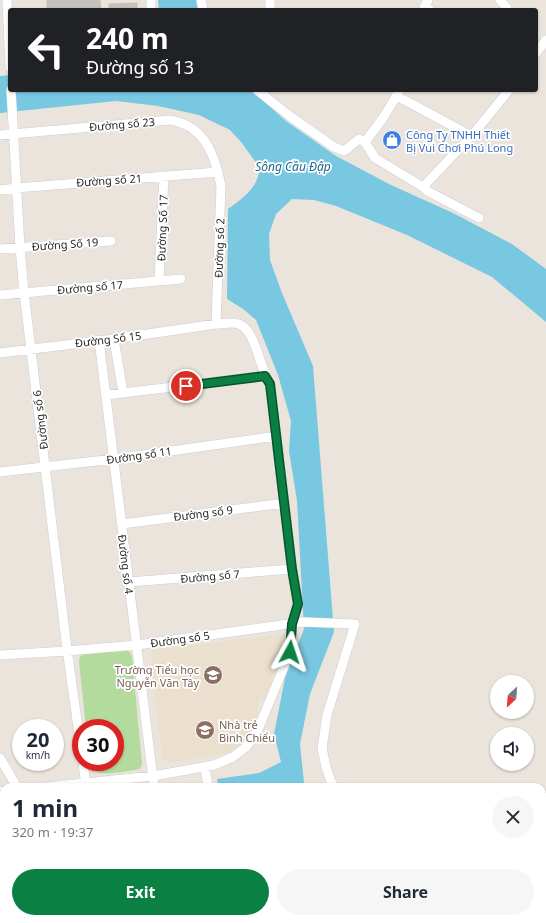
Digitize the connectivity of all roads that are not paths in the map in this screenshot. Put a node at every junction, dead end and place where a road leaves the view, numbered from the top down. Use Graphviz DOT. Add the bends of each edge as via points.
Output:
graph roads {
  1 [pos="6,0"];
  2 [pos="428,0"];
  3 [pos="500,0"];
  4 [pos="426,8"];
  5 [pos="507,8"];
  6 [pos="8,34"];
  7 [pos="546,40"];
  8 [pos="538,51"];
  9 [pos="11,92"];
  10 [pos="260,92"];
  11 [pos="506,92"];
  12 [pos="398,93"];
  13 [pos="13,134"];
  14 [pos="0,135"];
  15 [pos="471,136"];
  16 [pos="365,142"];
  17 [pos="218,172"];
  18 [pos="164,176"];
  19 [pos="424,187"];
  20 [pos="16,188"];
  21 [pos="0,190"];
  22 [pos="479,218"];
  23 [pos="110,241"];
  24 [pos="20,247"];
  25 [pos="0,249"];
  26 [pos="181,279"];
  27 [pos="159,280"];
  28 [pos="24,292"];
  29 [pos="0,294"];
  30 [pos="216,324"];
  31 [pos="99,340"];
  32 [pos="114,340"];
  33 [pos="31,349"];
  34 [pos="0,353"];
  35 [pos="265,376"];
  36 [pos="123,393"];
  37 [pos="106,395"];
  38 [pos="277,436"];
  39 [pos="114,459"];
  40 [pos="45,466"];
  41 [pos="0,472"];
  42 [pos="285,503"];
  43 [pos="122,524"];
  44 [pos="292,569"];
  45 [pos="129,582"];
  46 [pos="292,624"];
  47 [pos="137,645"];
  48 [pos="67,651"];
  49 [pos="0,655"];
  50 [pos="77,719"];
  51 [pos="0,758"];
  52 [pos="209,766"];
  53 [pos="84,771"];
  54 [pos="153,776"];
  55 [pos="15,783"];
  56 [pos="86,783"];
  57 [pos="101,783"];
  58 [pos="154,783"];
  59 [pos="208,783"];
  60 [pos="332,783"];
  1 -- 6 [label="street"];
  2 -- 4 [label="street" via="424,7"];
  3 -- 5 [label="street"];
  7 -- 8 [label="street"];
  9 -- 13 [label="street, Đường số 6"];
  10 -- 16 [label="street" via="334,147 344,151 359,139"];
  11 -- 15 [label="street"];
  12 -- 15 [label="street" via="412,104"];
  12 -- 16 [label="street"];
  13 -- 14 [label="street, Đường số 23"];
  13 -- 17 [label="street, Đường số 23" via="171,120 195,130 204,140"];
  13 -- 20 [label="street, Đường số 6"];
  15 -- 19 [label="street"];
  16 -- 19 [label="street" via="375,158"];
  17 -- 18 [label="street, Đường số 21"];
  17 -- 30 [label="street, Đường số 2" via="221,186"];
  18 -- 20 [label="street, Đường số 21"];
  18 -- 27 [label="street, Đường Số 17"];
  19 -- 22 [label="street"];
  20 -- 21 [label="street, Đường số 21"];
  20 -- 24 [label="street, Đường số 6"];
  23 -- 24 [label="street, Đường Số 19"];
  24 -- 25 [label="street, Đường Số 19"];
  24 -- 28 [label="street, Đường số 6"];
  26 -- 27 [label="street, Đường số 17"];
  27 -- 28 [label="street, Đường số 17"];
  28 -- 29 [label="street, Đường số 17"];
  28 -- 33 [label="street, Đường số 6"];
  30 -- 32 [label="street, Đường Số 15"];
  30 -- 35 [label="street" via="241,325 251,334"];
  31 -- 32 [label="street, Đường Số 15"];
  31 -- 33 [label="street, Đường Số 15"];
  31 -- 37 [label="street, Đường số 4"];
  32 -- 36 [label="street"];
  33 -- 34 [label="street, Đường Số 15"];
  33 -- 40 [label="street, Đường số 6"];
  35 -- 36 [label="street"];
  35 -- 38 [label="street" via="270,384"];
  36 -- 37 [label="street"];
  37 -- 39 [label="street, Đường số 4"];
  38 -- 39 [label="street, Đường số 11"];
  38 -- 42 [label="street"];
  39 -- 40 [label="street, Đường số 11"];
  39 -- 43 [label="street, Đường số 4"];
  40 -- 41 [label="street, Đường số 11"];
  40 -- 48 [label="street, Đường số 6"];
  42 -- 43 [label="street, Đường số 9"];
  42 -- 44 [label="street"];
  43 -- 45 [label="street, Đường số 4"];
  44 -- 45 [label="street, Đường số 7"];
  44 -- 46 [label="street" via="298,604"];
  45 -- 47 [label="street, Đường số 4"];
  46 -- 47 [label="street, Đường số 5"];
  46 -- 52 [label="street" via="290,652 257,732 246,747 233,757"];
  46 -- 60 [label="street, Đường số 5" via="355,624 327,715 322,748"];
  47 -- 48 [label="street, Đường số 5"];
  47 -- 54 [label="street, Đường số 4"];
  48 -- 49 [label="street, Đường số 5"];
  48 -- 50 [label="street, Đường số 6"];
  51 -- 55 [label="street"];
  52 -- 54 [label="street"];
  52 -- 59 [label="street"];
  53 -- 56 [label="street"];
  54 -- 57 [label="street"];
  54 -- 58 [label="street, Đường số 4"];
}
